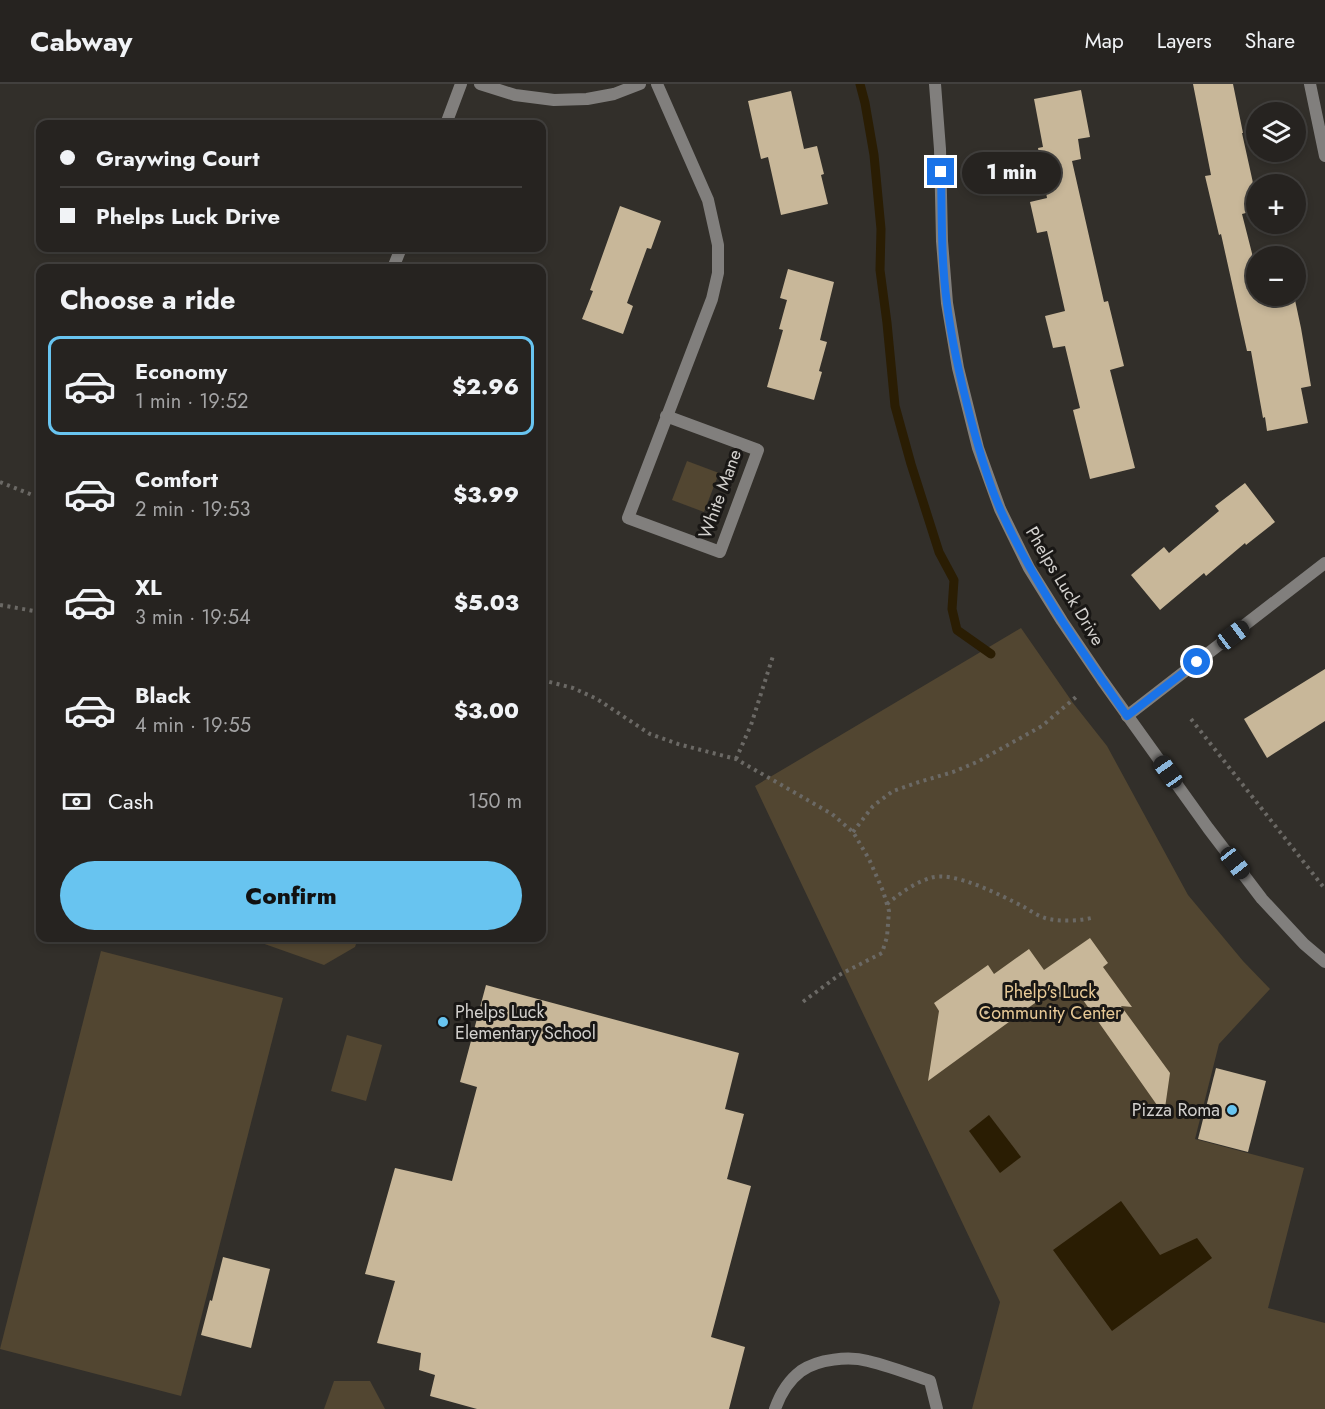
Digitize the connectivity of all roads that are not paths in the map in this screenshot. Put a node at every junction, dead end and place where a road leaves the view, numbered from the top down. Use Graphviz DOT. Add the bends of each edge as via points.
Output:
graph roads {
  1 [pos="461,84"];
  2 [pos="480,84"];
  3 [pos="640,84"];
  4 [pos="657,84"];
  5 [pos="935,84"];
  6 [pos="1310,84"];
  7 [pos="448,120"];
  8 [pos="1325,156"];
  9 [pos="666,416"];
  10 [pos="1325,563"];
  11 [pos="1127,716"];
  12 [pos="1325,962"];
  13 [pos="775,1409"];
  14 [pos="937,1409"];
  1 -- 7 [label="street"];
  2 -- 3 [label="street" via="515,95 554,100 605,96"];
  4 -- 9 [label="street, White Mane" via="708,200 718,245 718,273 711,299"];
  5 -- 11 [label="street, Phelps Luck Drive" via="947,303 978,448 1000,509 1029,568"];
  6 -- 8 [label="street"];
  9 -- 9 [label="street, White Mane" via="758,450 720,552 628,518"];
  10 -- 11 [label="street"];
  11 -- 12 [label="street, Phelps Luck Drive" via="1263,899"];
  13 -- 14 [label="street" via="784,1389 801,1371 841,1358 867,1360 930,1381"];
}
